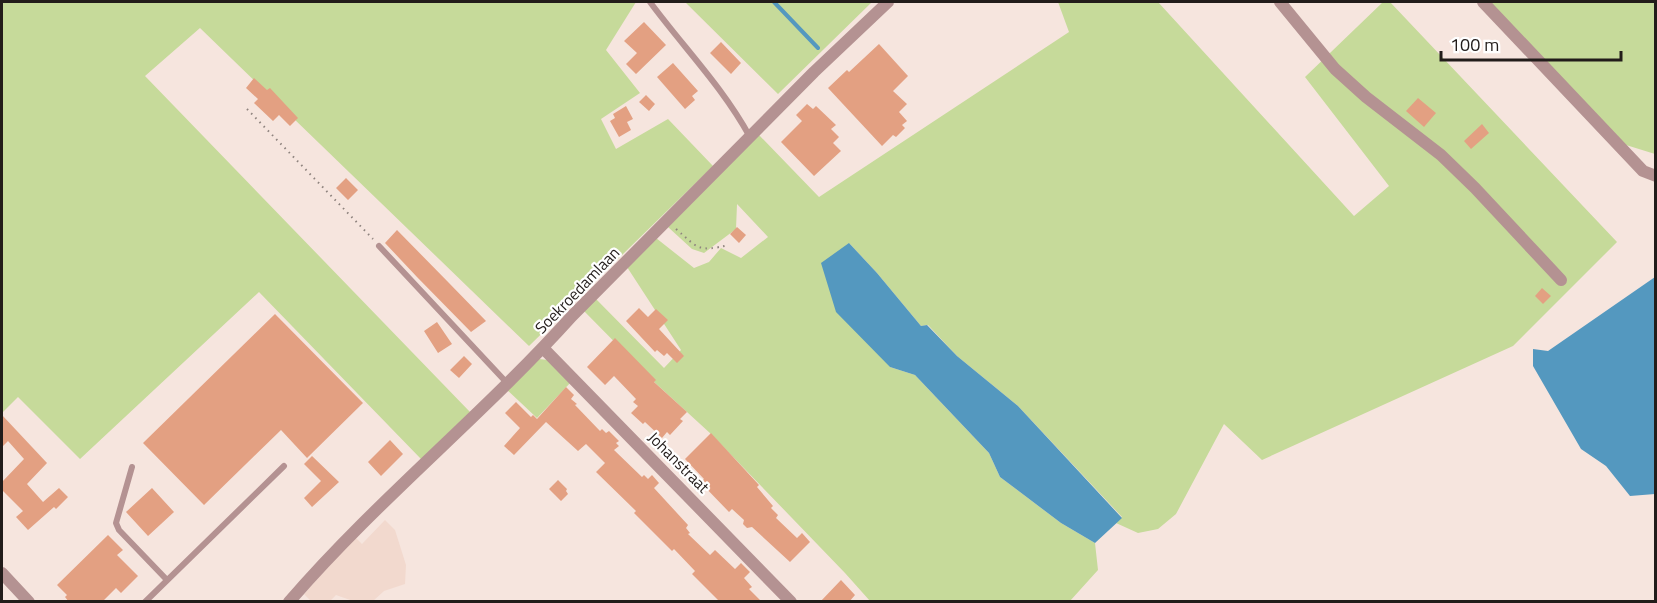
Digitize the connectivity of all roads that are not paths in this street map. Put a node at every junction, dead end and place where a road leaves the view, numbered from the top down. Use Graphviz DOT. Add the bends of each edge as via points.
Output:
graph roads {
  1 [pos="650,2"];
  2 [pos="888,2"];
  3 [pos="1280,2"];
  4 [pos="1483,2"];
  5 [pos="750,137"];
  6 [pos="1656,176"];
  7 [pos="379,246"];
  8 [pos="1561,280"];
  9 [pos="543,348"];
  10 [pos="507,383"];
  11 [pos="284,466"];
  12 [pos="132,467"];
  13 [pos="2,573"];
  14 [pos="167,580"];
  15 [pos="29,602"];
  16 [pos="145,602"];
  17 [pos="290,602"];
  18 [pos="791,602"];
  1 -- 5 [label="lane" via="723,92"];
  2 -- 5 [label="street, Soekroedamlaan"];
  3 -- 8 [label="street" via="1335,69 1441,155"];
  4 -- 6 [label="street" via="1643,171"];
  5 -- 9 [label="street, Soekroedamlaan"];
  7 -- 10 [label="lane"];
  9 -- 10 [label="street, Soekroedamlaan"];
  9 -- 18 [label="street, Johanstraat"];
  10 -- 17 [label="street, Soekroedamlaan" via="371,515"];
  11 -- 14 [label="lane"];
  12 -- 14 [label="lane" via="116,523"];
  13 -- 15 [label="street"];
  14 -- 16 [label="lane"];
}
